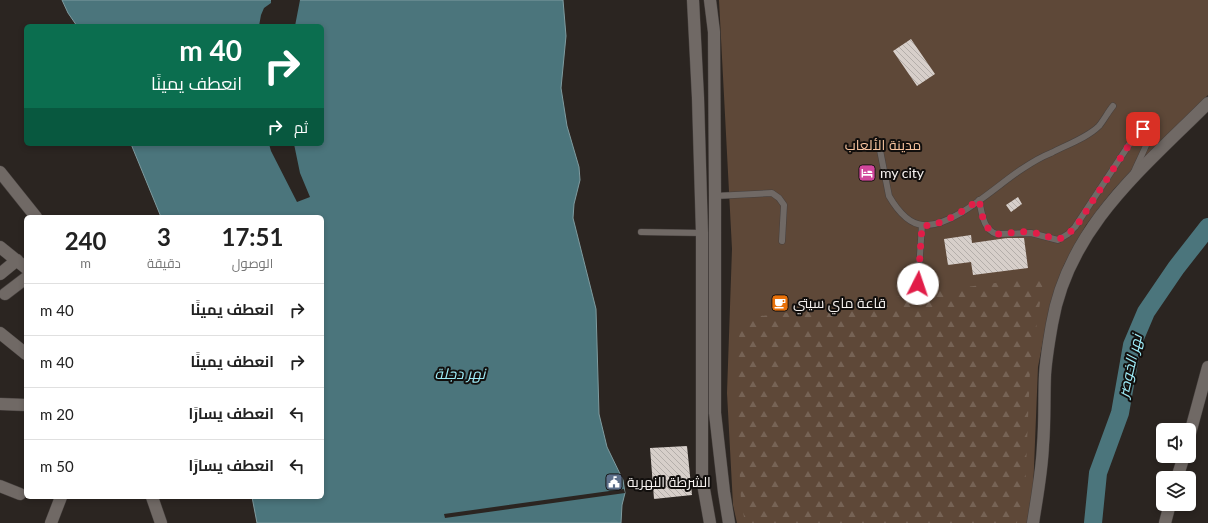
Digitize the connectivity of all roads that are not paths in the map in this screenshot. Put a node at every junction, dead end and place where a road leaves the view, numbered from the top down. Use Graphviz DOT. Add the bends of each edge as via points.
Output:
graph roads {
  1 [pos="693,0"];
  2 [pos="710,0"];
  3 [pos="714,97"];
  4 [pos="698,98"];
  5 [pos="1208,103"];
  6 [pos="1112,106"];
  7 [pos="879,145"];
  8 [pos="2,180"];
  9 [pos="1131,180"];
  10 [pos="716,196"];
  11 [pos="979,200"];
  12 [pos="34,215"];
  13 [pos="922,226"];
  14 [pos="641,232"];
  15 [pos="702,233"];
  16 [pos="782,241"];
  17 [pos="0,247"];
  18 [pos="22,264"];
  19 [pos="0,274"];
  20 [pos="24,280"];
  21 [pos="918,284"];
  22 [pos="5,294"];
  23 [pos="0,333"];
  24 [pos="24,352"];
  25 [pos="1208,367"];
  26 [pos="0,404"];
  27 [pos="24,405"];
  28 [pos="1193,423"];
  29 [pos="0,486"];
  30 [pos="20,494"];
  31 [pos="60,499"];
  32 [pos="153,499"];
  33 [pos="1168,511"];
  34 [pos="51,523"];
  35 [pos="161,523"];
  36 [pos="710,523"];
  37 [pos="729,523"];
  38 [pos="1033,523"];
  39 [pos="1165,523"];
  1 -- 4 [label="main road"];
  2 -- 3 [label="main road" via="714,32"];
  3 -- 4 [label="main road"];
  3 -- 10 [label="main road"];
  4 -- 15 [label="main road"];
  5 -- 9 [label="main road"];
  6 -- 11 [label="lane" via="1099,126 1021,170"];
  7 -- 13 [label="lane" via="890,196 906,216"];
  8 -- 12 [label="main road"];
  9 -- 11 [label="lane" via="1150,138 1150,133 1146,129 1138,131 1083,217 1072,231 1061,239 1055,240 1031,232 993,233 986,226"];
  9 -- 38 [label="main road" via="1084,238 1064,278 1057,300 1045,374 1043,452"];
  10 -- 16 [label="lane" via="772,193 784,205"];
  10 -- 37 [label="main road" via="715,413"];
  11 -- 13 [label="lane" via="946,220"];
  13 -- 21 [label="lane"];
  14 -- 15 [label="lane"];
  15 -- 36 [label="main road" via="702,478"];
  17 -- 18 [label="main road"];
  18 -- 19 [label="main road"];
  20 -- 22 [label="main road"];
  23 -- 24 [label="main road"];
  25 -- 28 [label="main road"];
  26 -- 27 [label="main road"];
  29 -- 30 [label="main road"];
  31 -- 34 [label="main road"];
  32 -- 35 [label="main road"];
  33 -- 39 [label="main road"];
}
